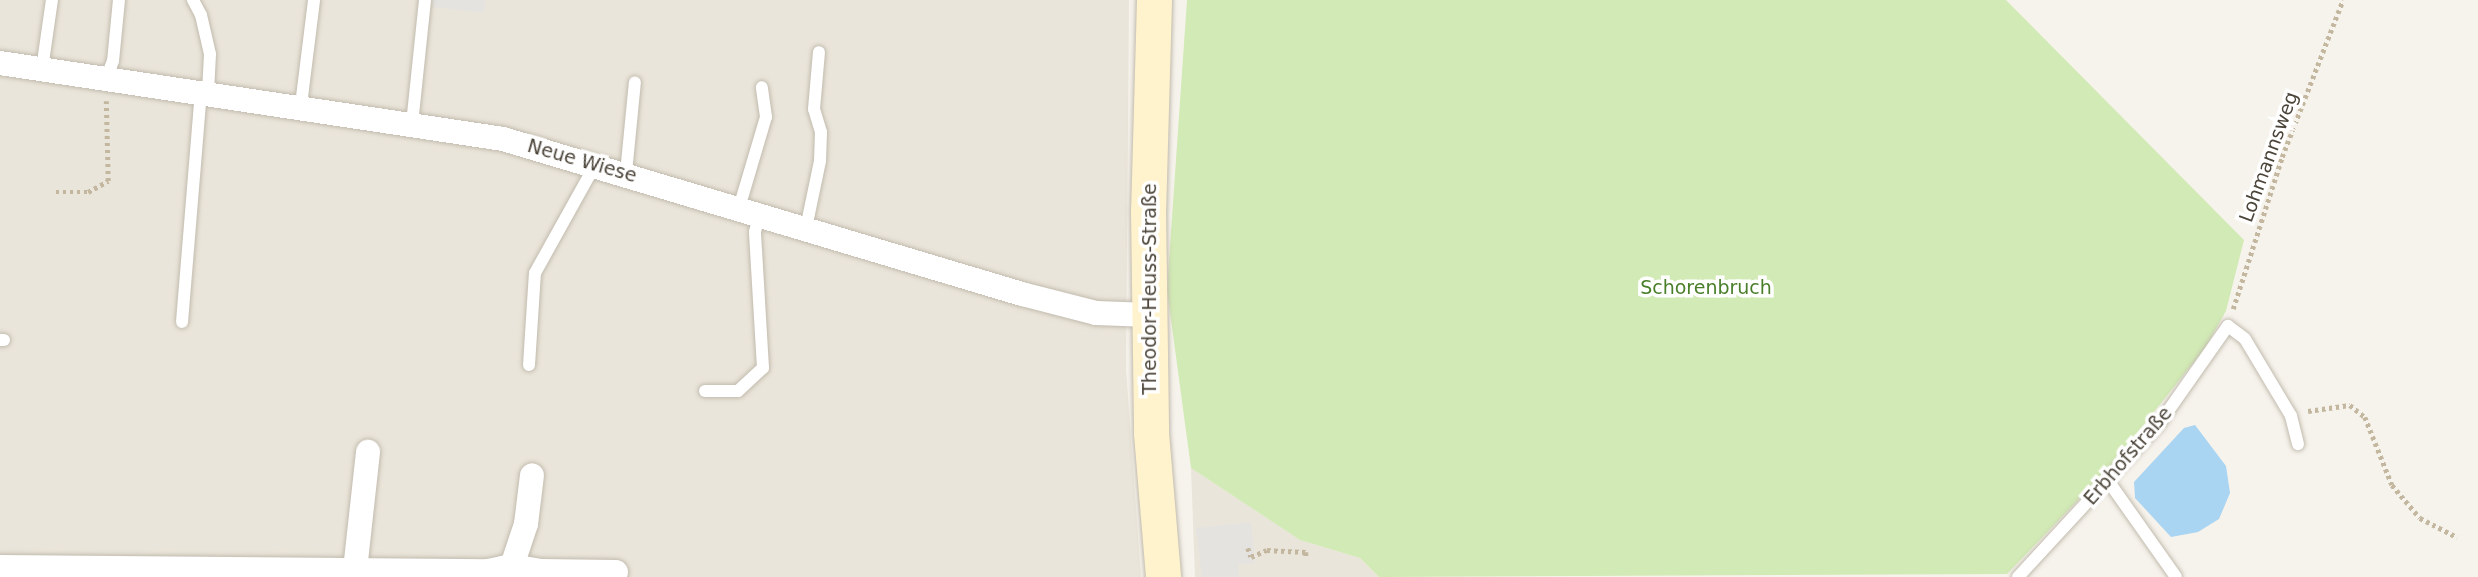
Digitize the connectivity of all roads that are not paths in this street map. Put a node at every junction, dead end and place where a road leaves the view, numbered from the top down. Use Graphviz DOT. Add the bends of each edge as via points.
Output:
graph roads {
  1 [pos="52,0"];
  2 [pos="119,0"];
  3 [pos="193,0"];
  4 [pos="314,0"];
  5 [pos="425,0"];
  6 [pos="1154,0"];
  7 [pos="819,52"];
  8 [pos="0,63"];
  9 [pos="42,69"];
  10 [pos="106,79"];
  11 [pos="635,82"];
  12 [pos="762,87"];
  13 [pos="205,91"];
  14 [pos="301,105"];
  15 [pos="412,124"];
  16 [pos="595,164"];
  17 [pos="626,173"];
  18 [pos="749,212"];
  19 [pos="806,228"];
  20 [pos="1150,315"];
  21 [pos="182,322"];
  22 [pos="529,365"];
  23 [pos="705,391"];
  24 [pos="2298,444"];
  25 [pos="368,452"];
  26 [pos="532,475"];
  27 [pos="2109,482"];
  28 [pos="0,566"];
  29 [pos="512,566"];
  30 [pos="355,570"];
  31 [pos="616,572"];
  32 [pos="2025,575"];
  33 [pos="1164,577"];
  34 [pos="2176,577"];
  1 -- 9 [label="lane"];
  2 -- 10 [label="lane" via="113,61"];
  3 -- 13 [label="lane" via="210,54"];
  4 -- 14 [label="lane"];
  5 -- 15 [label="lane"];
  6 -- 20 [label="main road, Theodor-Heuss-Straße"];
  7 -- 19 [label="lane" via="814,109 821,132 820,161"];
  8 -- 9 [label="street, Neue Wiese"];
  9 -- 10 [label="street, Neue Wiese"];
  10 -- 13 [label="street, Neue Wiese"];
  11 -- 17 [label="lane"];
  12 -- 18 [label="lane" via="766,117"];
  13 -- 14 [label="street, Neue Wiese"];
  13 -- 21 [label="lane"];
  14 -- 15 [label="street, Neue Wiese"];
  15 -- 16 [label="street, Neue Wiese" via="503,139"];
  16 -- 17 [label="street, Neue Wiese"];
  16 -- 22 [label="lane" via="535,273"];
  17 -- 18 [label="street, Neue Wiese"];
  18 -- 19 [label="street, Neue Wiese"];
  18 -- 23 [label="lane" via="755,232 762,368 738,391"];
  19 -- 20 [label="street, Neue Wiese" via="1023,286 1096,313"];
  20 -- 33 [label="main road, Theodor-Heuss-Straße" via="1145,433"];
  24 -- 27 [label="lane, Erbhofstraße" via="2291,416 2245,339 2228,326 2192,381"];
  25 -- 30 [label="street"];
  26 -- 29 [label="street" via="526,524"];
  27 -- 32 [label="lane, Erbhofstraße"];
  27 -- 34 [label="lane"];
  28 -- 30 [label="street"];
  29 -- 30 [label="street" via="488,571"];
  29 -- 31 [label="street" via="540,572"];
}
